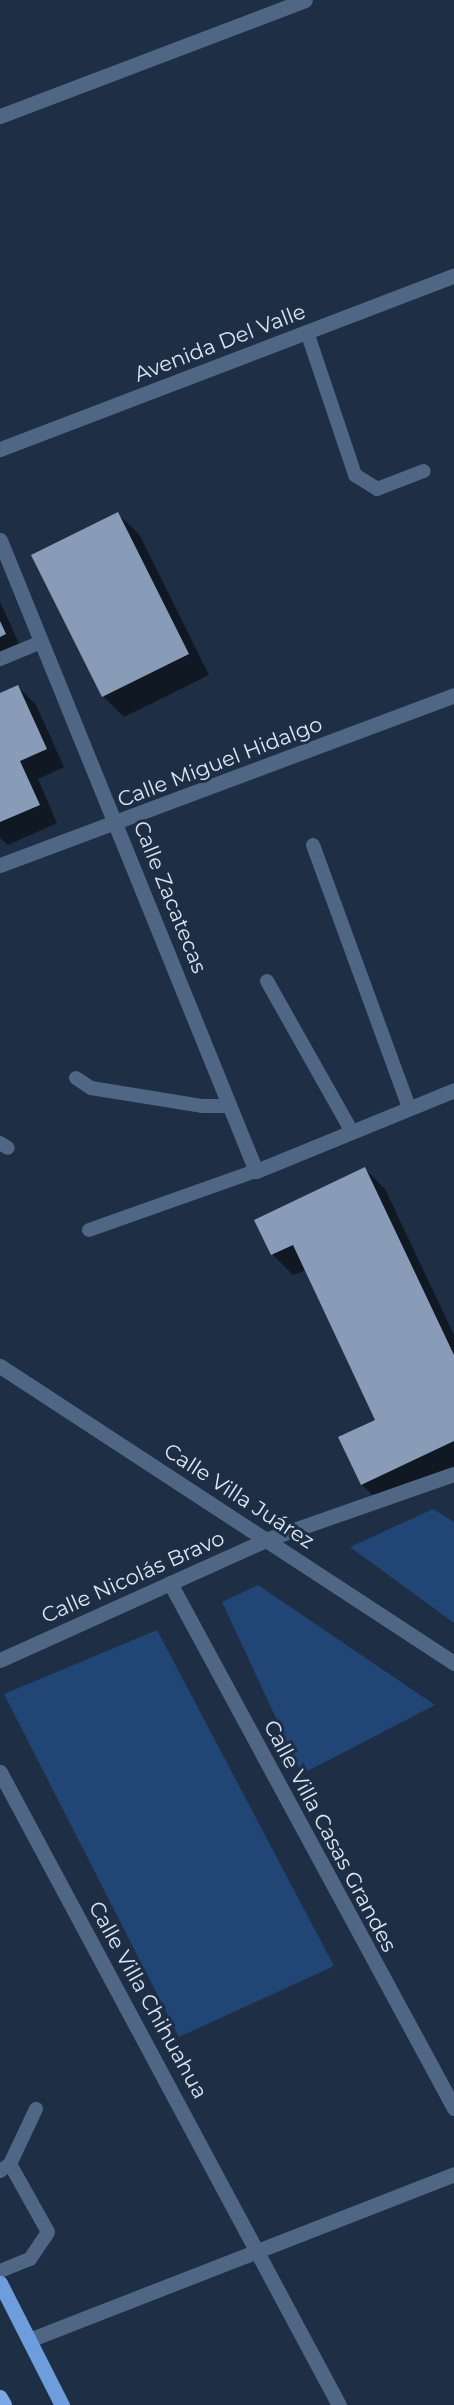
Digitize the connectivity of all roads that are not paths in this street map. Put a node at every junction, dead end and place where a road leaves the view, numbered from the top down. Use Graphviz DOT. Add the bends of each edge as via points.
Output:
graph roads {
  1 [pos="304,0"];
  2 [pos="0,116"];
  3 [pos="454,276"];
  4 [pos="307,332"];
  5 [pos="0,449"];
  6 [pos="424,471"];
  7 [pos="0,540"];
  8 [pos="41,642"];
  9 [pos="0,659"];
  10 [pos="454,695"];
  11 [pos="119,823"];
  12 [pos="313,845"];
  13 [pos="0,865"];
  14 [pos="267,981"];
  15 [pos="76,1078"];
  16 [pos="454,1090"];
  17 [pos="230,1106"];
  18 [pos="410,1107"];
  19 [pos="351,1130"];
  20 [pos="256,1171"];
  21 [pos="89,1230"];
  22 [pos="0,1366"];
  23 [pos="454,1474"];
  24 [pos="268,1539"];
  25 [pos="170,1583"];
  26 [pos="0,1660"];
  27 [pos="454,1663"];
  28 [pos="0,1772"];
  29 [pos="454,2108"];
  30 [pos="36,2109"];
  31 [pos="5,2168"];
  32 [pos="454,2174"];
  33 [pos="259,2248"];
  34 [pos="0,2271"];
  35 [pos="0,2283"];
  36 [pos="28,2340"];
  37 [pos="0,2398"];
  38 [pos="4,2405"];
  39 [pos="62,2405"];
  40 [pos="339,2405"];
  1 -- 2 [label="street"];
  3 -- 4 [label="street, Avenida Del Valle"];
  4 -- 5 [label="street, Avenida Del Valle"];
  4 -- 6 [label="lane" via="355,475 377,489"];
  7 -- 8 [label="street, Calle Zacatecas"];
  8 -- 9 [label="lane"];
  8 -- 11 [label="street, Calle Zacatecas"];
  10 -- 11 [label="street, Calle Miguel Hidalgo"];
  11 -- 13 [label="street, Calle Miguel Hidalgo"];
  11 -- 17 [label="street, Calle Zacatecas"];
  12 -- 18 [label="lane"];
  14 -- 19 [label="lane"];
  15 -- 17 [label="lane" via="91,1088 202,1106"];
  16 -- 18 [label="street"];
  17 -- 20 [label="street, Calle Zacatecas"];
  18 -- 19 [label="street"];
  19 -- 20 [label="street"];
  20 -- 21 [label="lane"];
  22 -- 24 [label="street, Calle Villa Juárez"];
  23 -- 24 [label="street, Calle Nicolás Bravo"];
  24 -- 25 [label="street, Calle Nicolás Bravo"];
  24 -- 27 [label="street, Calle Villa Juárez"];
  25 -- 26 [label="street, Calle Nicolás Bravo"];
  25 -- 29 [label="street, Calle Villa Casas Grandes"];
  28 -- 33 [label="street, Calle Villa Chihuahua"];
  30 -- 31 [label="lane"];
  31 -- 34 [label="lane" via="48,2232 30,2259"];
  32 -- 33 [label="street"];
  33 -- 36 [label="street"];
  33 -- 40 [label="street, Calle Villa Chihuahua"];
  35 -- 36 [label="main road"];
  36 -- 39 [label="main road"];
  37 -- 38 [label="highway"];
}
